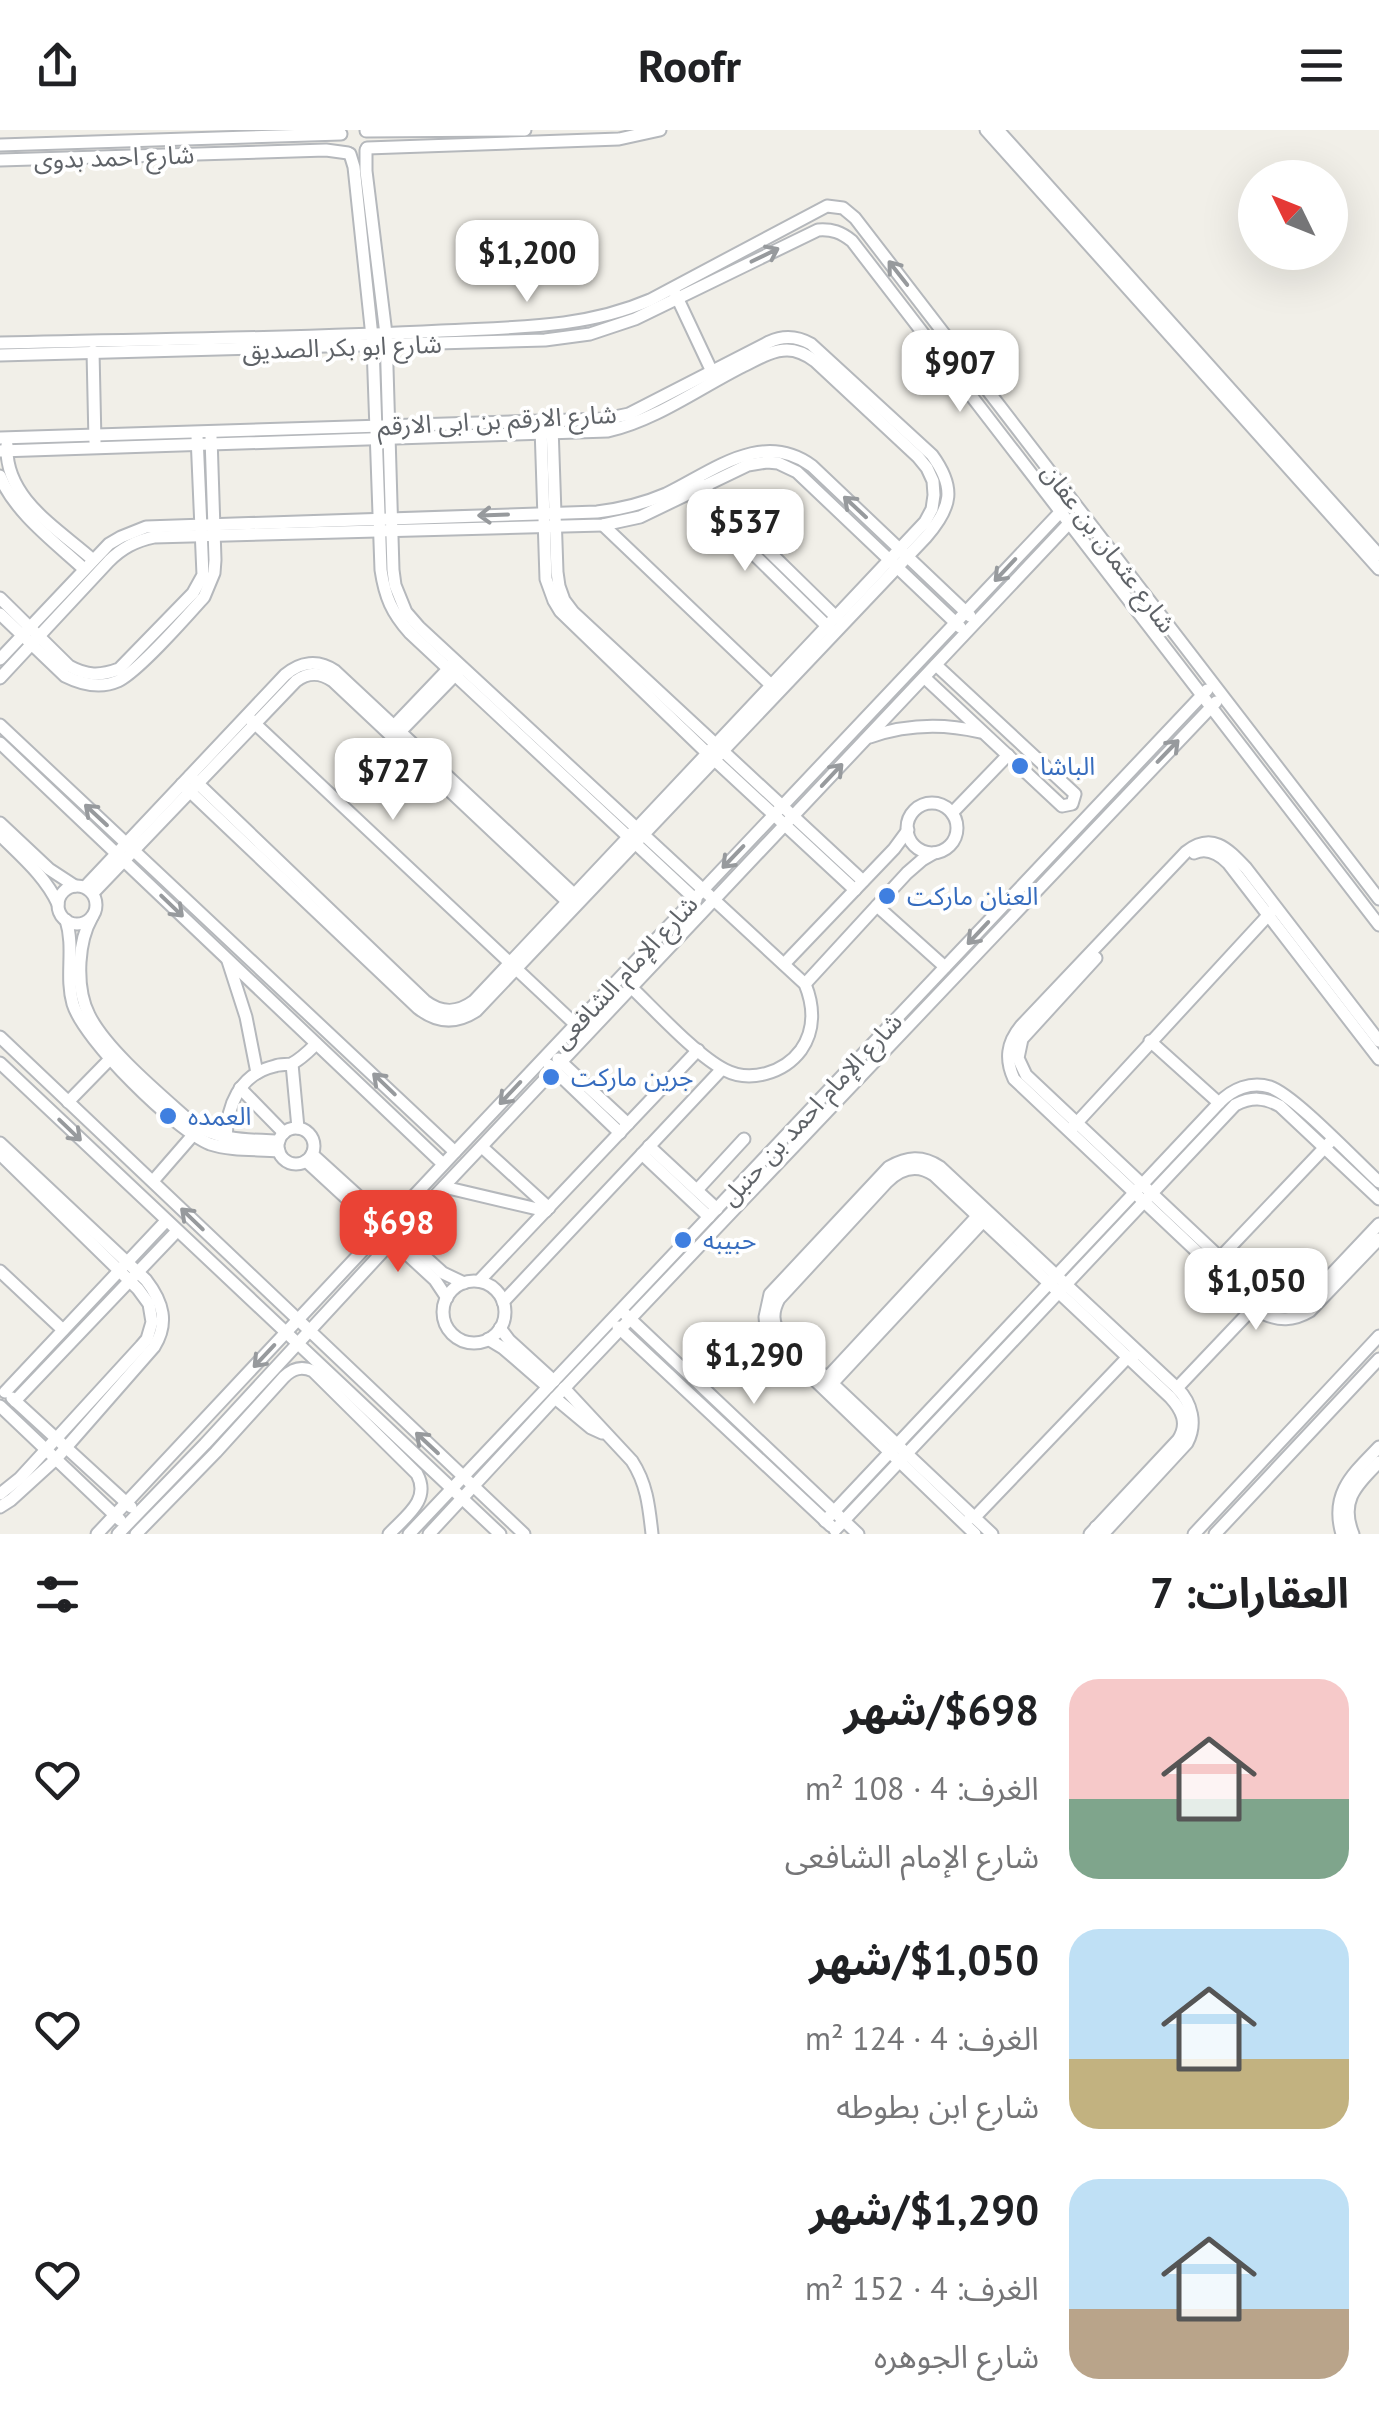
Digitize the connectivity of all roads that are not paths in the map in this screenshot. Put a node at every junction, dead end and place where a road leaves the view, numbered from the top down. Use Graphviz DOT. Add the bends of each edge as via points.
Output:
graph roads {
  1 [pos="366,130"];
  2 [pos="524,130"];
  3 [pos="660,130"];
  4 [pos="986,130"];
  5 [pos="998,130"];
  6 [pos="342,132"];
  7 [pos="0,145"];
  8 [pos="367,149"];
  9 [pos="349,154"];
  10 [pos="0,160"];
  11 [pos="675,293"];
  12 [pos="372,340"];
  13 [pos="387,340"];
  14 [pos="0,343"];
  15 [pos="93,348"];
  16 [pos="0,356"];
  17 [pos="713,375"];
  18 [pos="547,428"];
  19 [pos="383,432"];
  20 [pos="204,438"];
  21 [pos="95,440"];
  22 [pos="3,445"];
  23 [pos="0,476"];
  24 [pos="693,486"];
  25 [pos="1072,500"];
  26 [pos="1061,511"];
  27 [pos="1081,511"];
  28 [pos="549,513"];
  29 [pos="1070,523"];
  30 [pos="385,525"];
  31 [pos="603,525"];
  32 [pos="550,528"];
  33 [pos="208,530"];
  34 [pos="904,553"];
  35 [pos="1379,554"];
  36 [pos="894,563"];
  37 [pos="89,565"];
  38 [pos="1379,569"];
  39 [pos="0,598"];
  40 [pos="0,614"];
  41 [pos="961,618"];
  42 [pos="976,623"];
  43 [pos="835,624"];
  44 [pos="966,633"];
  45 [pos="31,636"];
  46 [pos="0,659"];
  47 [pos="936,665"];
  48 [pos="455,668"];
  49 [pos="0,678"];
  50 [pos="924,678"];
  51 [pos="770,684"];
  52 [pos="1213,684"];
  53 [pos="1202,695"];
  54 [pos="1222,695"];
  55 [pos="1211,707"];
  56 [pos="251,720"];
  57 [pos="0,725"];
  58 [pos="394,733"];
  59 [pos="982,733"];
  60 [pos="866,738"];
  61 [pos="0,743"];
  62 [pos="714,752"];
  63 [pos="1008,755"];
  64 [pos="190,784"];
  65 [pos="778,810"];
  66 [pos="952,812"];
  67 [pos="1097,815"];
  68 [pos="789,821"];
  69 [pos="0,823"];
  70 [pos="1085,828"];
  71 [pos="908,830"];
  72 [pos="0,836"];
  73 [pos="635,836"];
  74 [pos="130,847"];
  75 [pos="934,853"];
  76 [pos="120,857"];
  77 [pos="859,886"];
  78 [pos="84,889"];
  79 [pos="698,894"];
  80 [pos="1379,899"];
  81 [pos="574,901"];
  82 [pos="58,905"];
  83 [pos="710,905"];
  84 [pos="877,906"];
  85 [pos="1272,911"];
  86 [pos="92,917"];
  87 [pos="66,920"];
  88 [pos="1379,925"];
  89 [pos="227,958"];
  90 [pos="514,964"];
  91 [pos="784,964"];
  92 [pos="945,967"];
  93 [pos="805,984"];
  94 [pos="632,988"];
  95 [pos="576,1024"];
  96 [pos="0,1037"];
  97 [pos="1150,1041"];
  98 [pos="1379,1041"];
  99 [pos="316,1044"];
  100 [pos="698,1050"];
  101 [pos="875,1051"];
  102 [pos="546,1055"];
  103 [pos="1379,1059"];
  104 [pos="110,1060"];
  105 [pos="0,1063"];
  106 [pos="292,1064"];
  107 [pos="558,1066"];
  108 [pos="722,1069"];
  109 [pos="257,1073"];
  110 [pos="240,1088"];
  111 [pos="68,1102"];
  112 [pos="1219,1103"];
  113 [pos="1073,1127"];
  114 [pos="298,1128"];
  115 [pos="624,1129"];
  116 [pos="194,1134"];
  117 [pos="226,1139"];
  118 [pos="744,1139"];
  119 [pos="0,1142"];
  120 [pos="280,1142"];
  121 [pos="1329,1143"];
  122 [pos="482,1146"];
  123 [pos="646,1150"];
  124 [pos="455,1152"];
  125 [pos="0,1154"];
  126 [pos="309,1158"];
  127 [pos="443,1164"];
  128 [pos="153,1182"];
  129 [pos="1379,1182"];
  130 [pos="751,1183"];
  131 [pos="444,1186"];
  132 [pos="698,1190"];
  133 [pos="1142,1193"];
  134 [pos="1379,1199"];
  135 [pos="548,1209"];
  136 [pos="713,1213"];
  137 [pos="984,1214"];
  138 [pos="166,1221"];
  139 [pos="1379,1224"];
  140 [pos="384,1227"];
  141 [pos="176,1232"];
  142 [pos="395,1238"];
  143 [pos="1379,1239"];
  144 [pos="1216,1263"];
  145 [pos="124,1266"];
  146 [pos="0,1271"];
  147 [pos="134,1276"];
  148 [pos="479,1281"];
  149 [pos="464,1283"];
  150 [pos="1058,1283"];
  151 [pos="447,1298"];
  152 [pos="503,1302"];
  153 [pos="1254,1307"];
  154 [pos="626,1314"];
  155 [pos="298,1320"];
  156 [pos="616,1325"];
  157 [pos="500,1328"];
  158 [pos="63,1330"];
  159 [pos="309,1331"];
  160 [pos="286,1334"];
  161 [pos="1379,1336"];
  162 [pos="488,1339"];
  163 [pos="297,1344"];
  164 [pos="1133,1352"];
  165 [pos="1379,1359"];
  166 [pos="826,1385"];
  167 [pos="555,1388"];
  168 [pos="1177,1388"];
  169 [pos="7,1393"];
  170 [pos="0,1406"];
  171 [pos="223,1435"];
  172 [pos="60,1444"];
  173 [pos="1379,1447"];
  174 [pos="210,1448"];
  175 [pos="46,1449"];
  176 [pos="898,1453"];
  177 [pos="56,1459"];
  178 [pos="1379,1462"];
  179 [pos="468,1482"];
  180 [pos="452,1489"];
  181 [pos="114,1492"];
  182 [pos="0,1494"];
  183 [pos="462,1498"];
  184 [pos="126,1503"];
  185 [pos="103,1504"];
  186 [pos="0,1507"];
  187 [pos="138,1514"];
  188 [pos="115,1515"];
  189 [pos="835,1523"];
  190 [pos="971,1526"];
  191 [pos="126,1531"];
  192 [pos="1096,1532"];
  193 [pos="97,1534"];
  194 [pos="389,1534"];
  195 [pos="410,1534"];
  196 [pos="428,1534"];
  197 [pos="500,1534"];
  198 [pos="524,1534"];
  199 [pos="652,1534"];
  200 [pos="858,1534"];
  201 [pos="992,1534"];
  202 [pos="1194,1534"];
  203 [pos="1214,1534"];
  204 [pos="1342,1534"];
  205 [pos="1353,1534"];
  1 -- 2 [label="street"];
  1 -- 8 [label="street"];
  3 -- 8 [label="street" via="619,139"];
  4 -- 38 [label="street"];
  5 -- 35 [label="street"];
  6 -- 7 [label="street, شارع احمد بدوى"];
  6 -- 9 [label="street"];
  8 -- 9 [label="street, شارع احمد بدوى"];
  8 -- 13 [label="street"];
  9 -- 10 [label="street, شارع احمد بدوى"];
  9 -- 12 [label="street"];
  11 -- 13 [label="street, شارع ابو بكر الصديق" via="635,320 590,334"];
  11 -- 17 [label="street"];
  25 -- 11 [label="street, شارع عثمان بن عفان, one-way" via="843,208 827,206"];
  11 -- 26 [label="street, شارع عثمان بن عفان, one-way" via="818,230 842,233"];
  12 -- 13 [label="street, شارع ابو بكر الصديق"];
  12 -- 15 [label="street, شارع ابو بكر الصديق"];
  12 -- 19 [label="street"];
  13 -- 19 [label="street"];
  14 -- 15 [label="street, شارع ابو بكر الصديق"];
  15 -- 16 [label="street, شارع ابو بكر الصديق"];
  15 -- 21 [label="street"];
  17 -- 18 [label="street, شارع الارقم بن ابى الارقم" via="624,427 591,433"];
  17 -- 34 [label="street, شارع الارقم بن ابى الارقم" via="794,350 903,436 927,468 934,495"];
  18 -- 19 [label="street, شارع الارقم بن ابى الارقم"];
  18 -- 28 [label="street"];
  19 -- 20 [label="street, شارع الارقم بن ابى الارقم"];
  19 -- 30 [label="street"];
  20 -- 21 [label="street, شارع الارقم بن ابى الارقم"];
  20 -- 33 [label="street"];
  21 -- 22 [label="street, شارع الارقم بن ابى الارقم"];
  22 -- 37 [label="street" via="19,494"];
  23 -- 37 [label="street" via="12,499"];
  24 -- 28 [label="street" via="620,509"];
  24 -- 31 [label="street" via="640,517"];
  34 -- 24 [label="street, one-way" via="794,455 752,453"];
  24 -- 36 [label="street" via="748,465 788,466"];
  24 -- 43 [label="street"];
  25 -- 26 [label="street, شارع الإمام الشافعى"];
  25 -- 27 [label="street, شارع عثمان بن عفان"];
  26 -- 29 [label="street, شارع عثمان بن عفان"];
  26 -- 41 [label="street, شارع الإمام الشافعى, one-way"];
  27 -- 29 [label="street, شارع الإمام الشافعى"];
  27 -- 52 [label="street, شارع عثمان بن عفان"];
  28 -- 30 [label="street, one-way"];
  28 -- 32 [label="street"];
  29 -- 42 [label="street, شارع الإمام الشافعى"];
  29 -- 53 [label="street, شارع عثمان بن عفان"];
  30 -- 32 [label="street"];
  30 -- 33 [label="street"];
  30 -- 48 [label="street" via="383,584 391,609"];
  31 -- 32 [label="street"];
  31 -- 51 [label="street"];
  32 -- 62 [label="street" via="546,579 560,612"];
  33 -- 37 [label="street" via="160,525 133,531"];
  33 -- 45 [label="street" via="125,548"];
  33 -- 45 [label="street" via="199,585 119,669 80,672"];
  34 -- 36 [label="street, شارع الارقم بن ابى الارقم"];
  34 -- 41 [label="street"];
  36 -- 41 [label="street"];
  36 -- 43 [label="street, شارع الارقم بن ابى الارقم"];
  37 -- 45 [label="street"];
  39 -- 45 [label="street"];
  40 -- 45 [label="street"];
  41 -- 42 [label="street"];
  41 -- 44 [label="street"];
  41 -- 65 [label="street, شارع الإمام الشافعى"];
  42 -- 44 [label="street, شارع الإمام الشافعى"];
  43 -- 51 [label="street"];
  43 -- 62 [label="street"];
  44 -- 47 [label="street, شارع الإمام الشافعى"];
  45 -- 46 [label="street"];
  45 -- 49 [label="street"];
  47 -- 50 [label="street, شارع الإمام الشافعى"];
  47 -- 63 [label="street" via="1075,794 1072,804 1062,806"];
  48 -- 58 [label="street"];
  48 -- 73 [label="street"];
  50 -- 59 [label="street"];
  50 -- 60 [label="street, شارع الإمام الشافعى"];
  51 -- 62 [label="street"];
  52 -- 53 [label="street, شارع الإمام احمد بن حنبل"];
  52 -- 54 [label="street, شارع عثمان بن عفان"];
  53 -- 55 [label="street, شارع عثمان بن عفان"];
  53 -- 67 [label="street, شارع الإمام احمد بن حنبل"];
  54 -- 55 [label="street, شارع الإمام احمد بن حنبل"];
  54 -- 80 [label="street, شارع عثمان بن عفان"];
  67 -- 55 [label="street, شارع الإمام احمد بن حنبل, one-way"];
  55 -- 88 [label="street, شارع عثمان بن عفان"];
  56 -- 58 [label="street" via="314,674 325,675"];
  56 -- 64 [label="street"];
  56 -- 90 [label="street"];
  74 -- 57 [label="street, one-way"];
  58 -- 81 [label="street"];
  59 -- 60 [label="street" via="924,725"];
  59 -- 63 [label="street"];
  68 -- 60 [label="street, شارع الإمام الشافعى, one-way"];
  61 -- 76 [label="street"];
  62 -- 65 [label="street"];
  62 -- 73 [label="street"];
  63 -- 66 [label="street"];
  64 -- 74 [label="street"];
  64 -- 90 [label="street" via="442,1011 465,1008"];
  65 -- 68 [label="street"];
  65 -- 79 [label="street, شارع الإمام الشافعى, one-way"];
  66 -- 71 [label="street" via="924,805"];
  66 -- 75 [label="street" via="955,838"];
  67 -- 70 [label="street, شارع الإمام احمد بن حنبل"];
  68 -- 77 [label="street"];
  68 -- 83 [label="street, شارع الإمام الشافعى"];
  69 -- 78 [label="street" via="49,869"];
  70 -- 92 [label="street, شارع الإمام احمد بن حنبل, one-way"];
  70 -- 101 [label="street, شارع الإمام احمد بن حنبل"];
  71 -- 75 [label="street" via="916,847"];
  71 -- 77 [label="street"];
  72 -- 82 [label="street" via="42,877"];
  73 -- 79 [label="street"];
  73 -- 81 [label="street"];
  74 -- 76 [label="street"];
  124 -- 74 [label="street, one-way"];
  75 -- 84 [label="street"];
  76 -- 78 [label="street"];
  76 -- 89 [label="street, one-way"];
  77 -- 91 [label="street"];
  78 -- 82 [label="street" via="63,892"];
  78 -- 86 [label="street" via="96,908"];
  79 -- 83 [label="street"];
  79 -- 95 [label="street, شارع الإمام الشافعى"];
  81 -- 90 [label="street"];
  82 -- 87 [label="street"];
  83 -- 91 [label="street"];
  83 -- 94 [label="street, شارع الإمام الشافعى"];
  84 -- 92 [label="street"];
  84 -- 93 [label="street"];
  85 -- 97 [label="street"];
  85 -- 98 [label="street"];
  85 -- 103 [label="street"];
  85 -- 113 [label="street" via="1205,846 1106,942 1018,1048 1020,1067"];
  86 -- 87 [label="street" via="80,924"];
  86 -- 117 [label="street" via="80,968 92,1020 192,1123"];
  87 -- 104 [label="street" via="75,1010"];
  89 -- 99 [label="street"];
  89 -- 109 [label="street"];
  90 -- 95 [label="street"];
  91 -- 93 [label="street"];
  92 -- 101 [label="street, شارع الإمام احمد بن حنبل"];
  93 -- 108 [label="street" via="812,1026 800,1052 764,1075"];
  94 -- 100 [label="street"];
  94 -- 107 [label="street, شارع الإمام الشافعى"];
  95 -- 102 [label="street, شارع الإمام الشافعى"];
  96 -- 111 [label="street"];
  97 -- 112 [label="street"];
  97 -- 113 [label="street"];
  99 -- 106 [label="street"];
  99 -- 127 [label="street"];
  100 -- 108 [label="street"];
  100 -- 115 [label="street"];
  101 -- 130 [label="street, شارع الإمام احمد بن حنبل"];
  102 -- 107 [label="street"];
  102 -- 124 [label="street, شارع الإمام الشافعى, one-way"];
  104 -- 111 [label="street"];
  104 -- 116 [label="street"];
  105 -- 138 [label="street, one-way"];
  106 -- 109 [label="street"];
  106 -- 114 [label="street"];
  107 -- 115 [label="street"];
  107 -- 122 [label="street, شارع الإمام الشافعى"];
  108 -- 123 [label="street"];
  109 -- 110 [label="street"];
  110 -- 117 [label="street" via="226,1120"];
  110 -- 120 [label="street"];
  111 -- 128 [label="street"];
  112 -- 121 [label="street" via="1240,1088 1273,1088"];
  112 -- 133 [label="street"];
  113 -- 133 [label="street"];
  114 -- 120 [label="street"];
  114 -- 126 [label="street" via="311,1135"];
  115 -- 135 [label="street"];
  116 -- 120 [label="street" via="223,1146"];
  116 -- 128 [label="street"];
  117 -- 120 [label="street"];
  118 -- 132 [label="street"];
  119 -- 145 [label="street"];
  120 -- 126 [label="street" via="292,1164"];
  121 -- 129 [label="street"];
  121 -- 133 [label="street" via="1280,1106 1244,1100"];
  121 -- 134 [label="street"];
  121 -- 144 [label="street"];
  122 -- 131 [label="street, شارع الإمام الشافعى"];
  122 -- 135 [label="street"];
  123 -- 132 [label="street"];
  123 -- 136 [label="street"];
  123 -- 152 [label="street"];
  124 -- 127 [label="street, شارع الإمام الشافعى"];
  125 -- 145 [label="street"];
  126 -- 140 [label="street"];
  127 -- 140 [label="street, شارع الإمام الشافعى"];
  155 -- 128 [label="street, one-way"];
  130 -- 136 [label="street, شارع الإمام احمد بن حنبل"];
  130 -- 154 [label="street, شارع الإمام احمد بن حنبل"];
  131 -- 135 [label="street"];
  131 -- 142 [label="street, شارع الإمام الشافعى"];
  132 -- 136 [label="street"];
  133 -- 144 [label="street"];
  133 -- 150 [label="street"];
  135 -- 148 [label="street"];
  136 -- 154 [label="street, شارع الإمام احمد بن حنبل"];
  137 -- 150 [label="street"];
  137 -- 166 [label="street"];
  137 -- 166 [label="street" via="924,1158 888,1167 775,1306 782,1335"];
  138 -- 141 [label="street"];
  138 -- 145 [label="street"];
  139 -- 144 [label="street" via="1310,1296 1292,1306 1263,1298"];
  140 -- 142 [label="street"];
  140 -- 155 [label="street, شارع الإمام الشافعى"];
  141 -- 147 [label="street"];
  141 -- 160 [label="street"];
  142 -- 149 [label="street"];
  142 -- 151 [label="street"];
  142 -- 159 [label="street, شارع الإمام الشافعى"];
  143 -- 153 [label="street" via="1301,1316 1281,1319"];
  144 -- 153 [label="street"];
  145 -- 147 [label="street"];
  145 -- 158 [label="street"];
  146 -- 158 [label="street"];
  147 -- 169 [label="street"];
  147 -- 172 [label="street" via="160,1301 160,1336"];
  148 -- 149 [label="street"];
  148 -- 152 [label="street"];
  149 -- 151 [label="street"];
  150 -- 164 [label="street"];
  150 -- 176 [label="street"];
  151 -- 162 [label="street" via="444,1316 452,1333 469,1342"];
  152 -- 157 [label="street"];
  153 -- 168 [label="street"];
  154 -- 156 [label="street, شارع الإمام احمد بن حنبل"];
  154 -- 189 [label="street"];
  155 -- 159 [label="street"];
  155 -- 160 [label="street, شارع الإمام الشافعى"];
  156 -- 167 [label="street, شارع الإمام احمد بن حنبل"];
  156 -- 189 [label="street"];
  157 -- 162 [label="street"];
  157 -- 167 [label="street"];
  158 -- 169 [label="street"];
  159 -- 163 [label="street, شارع الإمام الشافعى"];
  179 -- 159 [label="street, one-way"];
  160 -- 163 [label="street"];
  160 -- 184 [label="street, شارع الإمام الشافعى, one-way"];
  161 -- 202 [label="street"];
  162 -- 167 [label="street"];
  163 -- 171 [label="street, شارع الإمام الشافعى"];
  163 -- 180 [label="street"];
  164 -- 168 [label="street"];
  164 -- 190 [label="street"];
  164 -- 192 [label="street" via="1181,1411 1184,1427"];
  165 -- 203 [label="street"];
  166 -- 176 [label="street"];
  167 -- 179 [label="street, شارع الإمام احمد بن حنبل"];
  167 -- 199 [label="street" via="640,1472"];
  168 -- 192 [label="street" via="1192,1413 1188,1443"];
  169 -- 172 [label="street"];
  170 -- 175 [label="street"];
  171 -- 174 [label="street"];
  171 -- 194 [label="street" via="288,1372 313,1371 421,1481 419,1504"];
  172 -- 175 [label="street"];
  172 -- 177 [label="street"];
  172 -- 181 [label="street"];
  173 -- 204 [label="street" via="1343,1490"];
  174 -- 187 [label="street"];
  174 -- 191 [label="street"];
  175 -- 177 [label="street"];
  175 -- 182 [label="street"];
  176 -- 189 [label="street"];
  176 -- 190 [label="street"];
  177 -- 185 [label="street"];
  177 -- 186 [label="street"];
  178 -- 205 [label="street" via="1350,1496"];
  179 -- 180 [label="street, شارع الإمام احمد بن حنبل"];
  179 -- 183 [label="street, شارع الإمام احمد بن حنبل"];
  179 -- 198 [label="street"];
  180 -- 183 [label="street"];
  180 -- 195 [label="street, شارع الإمام احمد بن حنبل"];
  181 -- 184 [label="street"];
  181 -- 185 [label="street"];
  183 -- 196 [label="street, شارع الإمام احمد بن حنبل"];
  183 -- 197 [label="street"];
  184 -- 187 [label="street"];
  184 -- 188 [label="street, شارع الإمام الشافعى"];
  185 -- 188 [label="street"];
  187 -- 191 [label="street"];
  188 -- 191 [label="street"];
  188 -- 193 [label="street, شارع الإمام الشافعى"];
  189 -- 200 [label="street"];
  190 -- 201 [label="street"];
}
